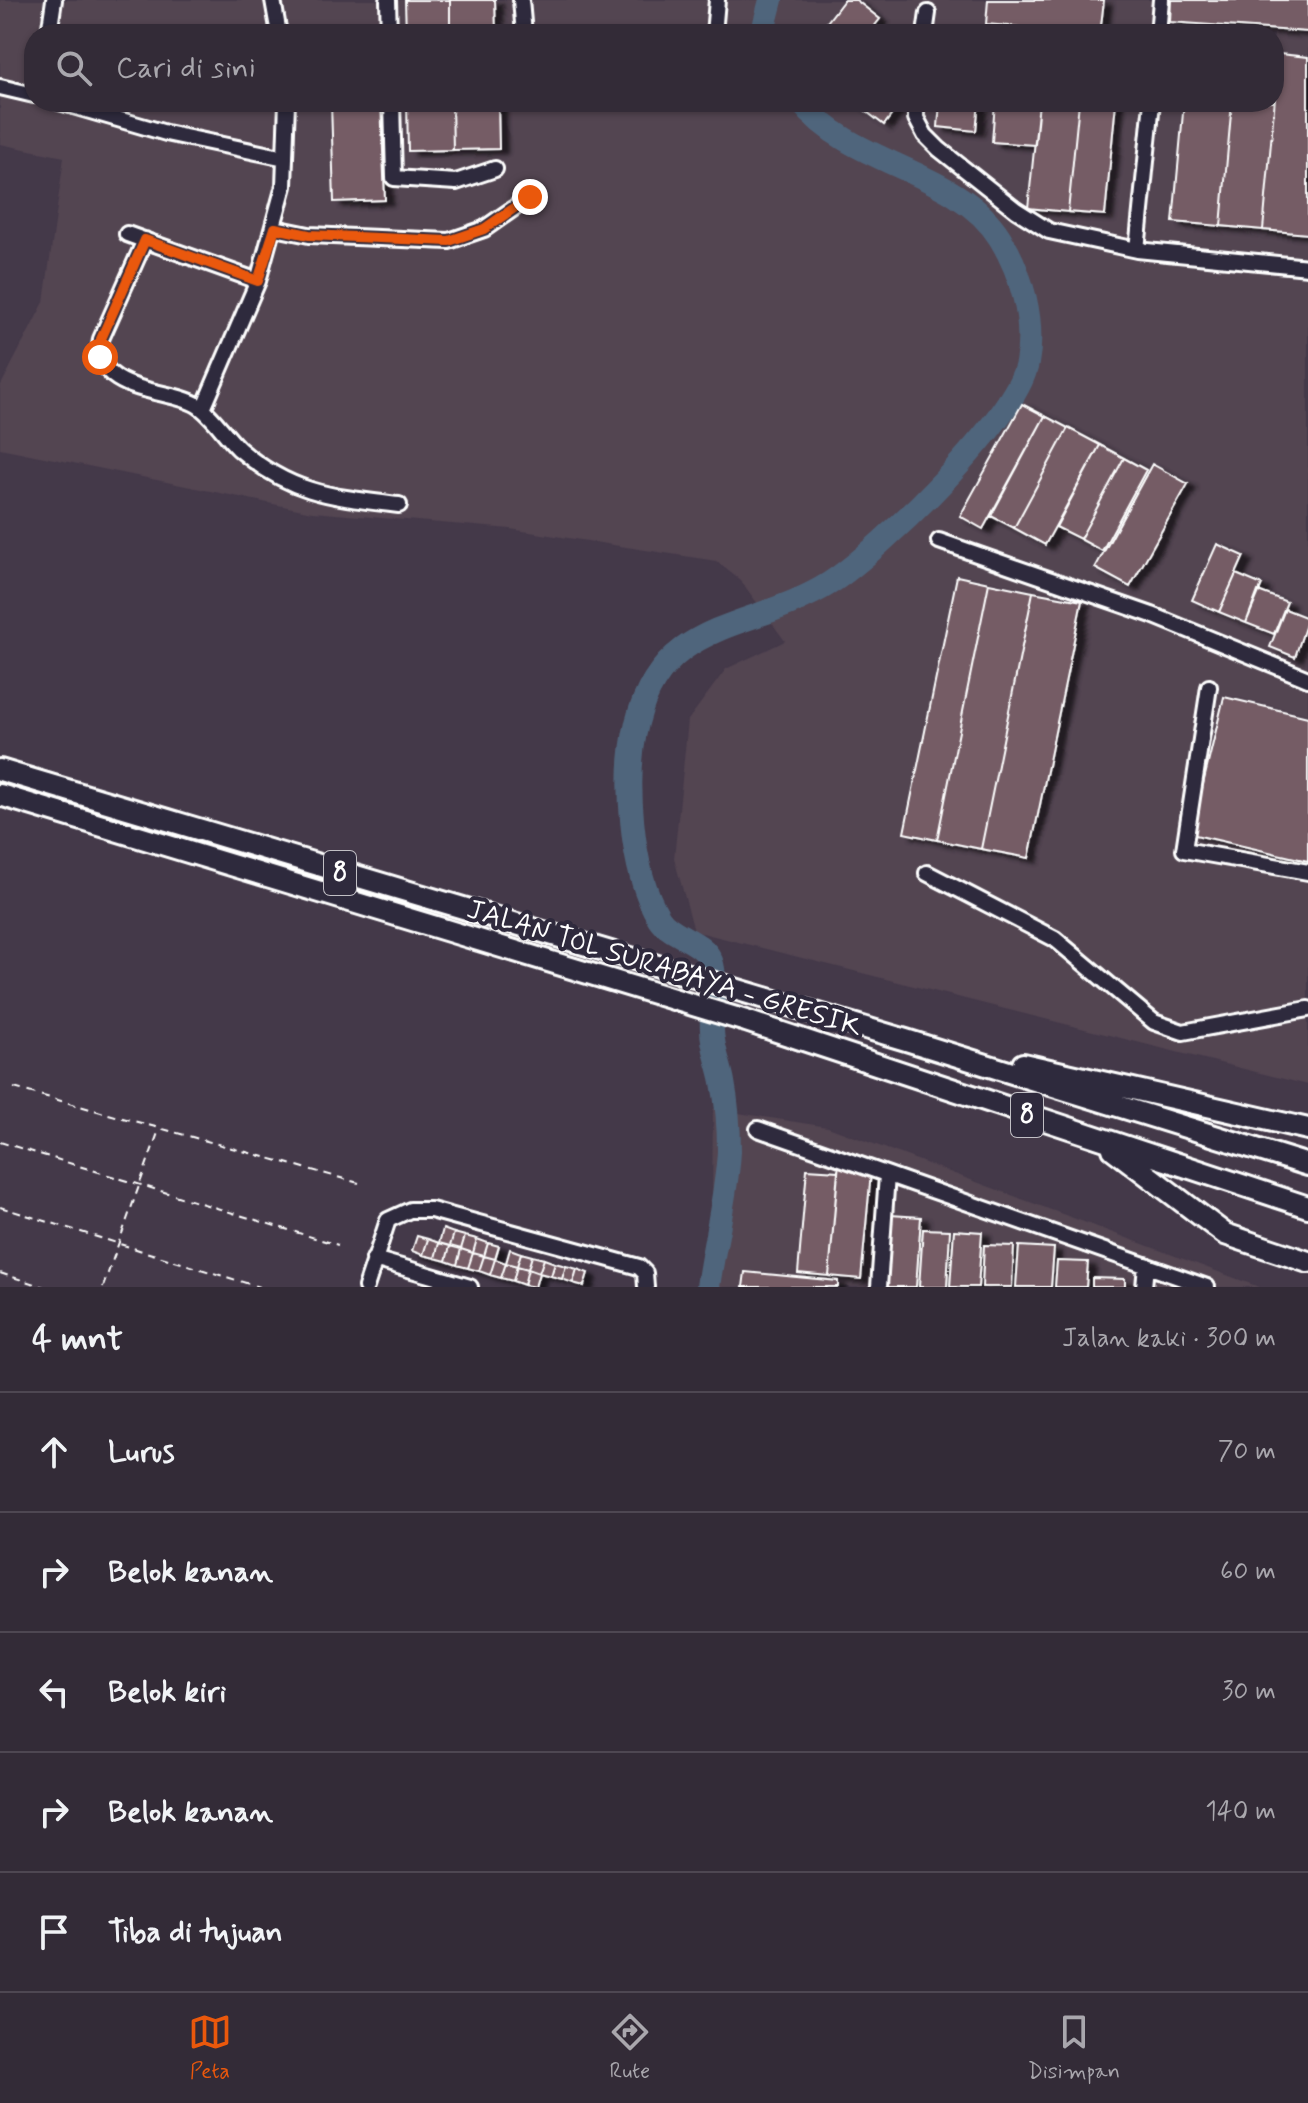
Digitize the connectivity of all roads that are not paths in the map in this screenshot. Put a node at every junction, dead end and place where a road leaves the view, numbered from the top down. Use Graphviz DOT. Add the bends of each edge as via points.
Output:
graph roads {
  1 [pos="54,0"];
  2 [pos="273,0"];
  3 [pos="388,0"];
  4 [pos="521,0"];
  5 [pos="717,0"];
  6 [pos="1161,0"];
  7 [pos="928,13"];
  8 [pos="50,24"];
  9 [pos="277,24"];
  10 [pos="389,24"];
  11 [pos="523,24"];
  12 [pos="715,24"];
  13 [pos="926,24"];
  14 [pos="1159,24"];
  15 [pos="0,87"];
  16 [pos="24,93"];
  17 [pos="94,112"];
  18 [pos="287,112"];
  19 [pos="392,112"];
  20 [pos="916,112"];
  21 [pos="1151,112"];
  22 [pos="285,158"];
  23 [pos="495,169"];
  24 [pos="530,197"];
  25 [pos="275,228"];
  26 [pos="127,234"];
  27 [pos="145,240"];
  28 [pos="1137,250"];
  29 [pos="1308,267"];
  30 [pos="258,281"];
  31 [pos="203,409"];
  32 [pos="399,505"];
  33 [pos="939,541"];
  34 [pos="1308,679"];
  35 [pos="1209,687"];
  36 [pos="0,770"];
  37 [pos="0,795"];
  38 [pos="1308,872"];
  39 [pos="927,873"];
  40 [pos="1308,1009"];
  41 [pos="906,1040"];
  42 [pos="758,1129"];
  43 [pos="1308,1129"];
  44 [pos="1100,1139"];
  45 [pos="1308,1165"];
  46 [pos="887,1175"];
  47 [pos="1308,1207"];
  48 [pos="374,1259"];
  49 [pos="1308,1262"];
  50 [pos="1146,1265"];
  51 [pos="366,1287"];
  52 [pos="470,1287"];
  53 [pos="646,1287"];
  54 [pos="879,1287"];
  55 [pos="1144,1287"];
  56 [pos="1207,1287"];
  1 -- 8 [label="street"];
  2 -- 9 [label="street"];
  3 -- 10 [label="street"];
  4 -- 11 [label="street"];
  5 -- 12 [label="street"];
  6 -- 14 [label="street"];
  7 -- 13 [label="street"];
  15 -- 16 [label="street"];
  17 -- 22 [label="street"];
  18 -- 22 [label="street"];
  19 -- 23 [label="street" via="394,178 456,182"];
  20 -- 28 [label="street" via="925,135 1049,231"];
  21 -- 28 [label="street"];
  22 -- 25 [label="street"];
  24 -- 25 [label="street" via="484,229 449,241 309,235"];
  25 -- 30 [label="street"];
  26 -- 27 [label="street"];
  27 -- 30 [label="street"];
  27 -- 31 [label="street" via="101,339 100,357 137,388"];
  28 -- 29 [label="street"];
  30 -- 31 [label="street"];
  31 -- 32 [label="street" via="225,437 282,482 326,495"];
  33 -- 34 [label="street" via="1152,615"];
  35 -- 38 [label="street" via="1184,850"];
  36 -- 41 [label="highway, JALAN TOL SURABAYA - GRESIK / 8"];
  37 -- 44 [label="highway, JALAN TOL SURABAYA - GRESIK / 8" via="746,1021"];
  39 -- 40 [label="street" via="1035,927 1154,1022 1173,1030"];
  41 -- 43 [label="highway"];
  41 -- 45 [label="highway, JALAN TOL SURABAYA - GRESIK / 8"];
  42 -- 46 [label="street"];
  44 -- 47 [label="highway, JALAN TOL SURABAYA - GRESIK / 8"];
  44 -- 49 [label="highway" via="1225,1234"];
  46 -- 50 [label="street"];
  46 -- 54 [label="street"];
  48 -- 51 [label="street"];
  48 -- 52 [label="street"];
  48 -- 53 [label="street" via="388,1220 410,1210 431,1210 639,1267"];
  50 -- 55 [label="street"];
  50 -- 56 [label="street"];
}
